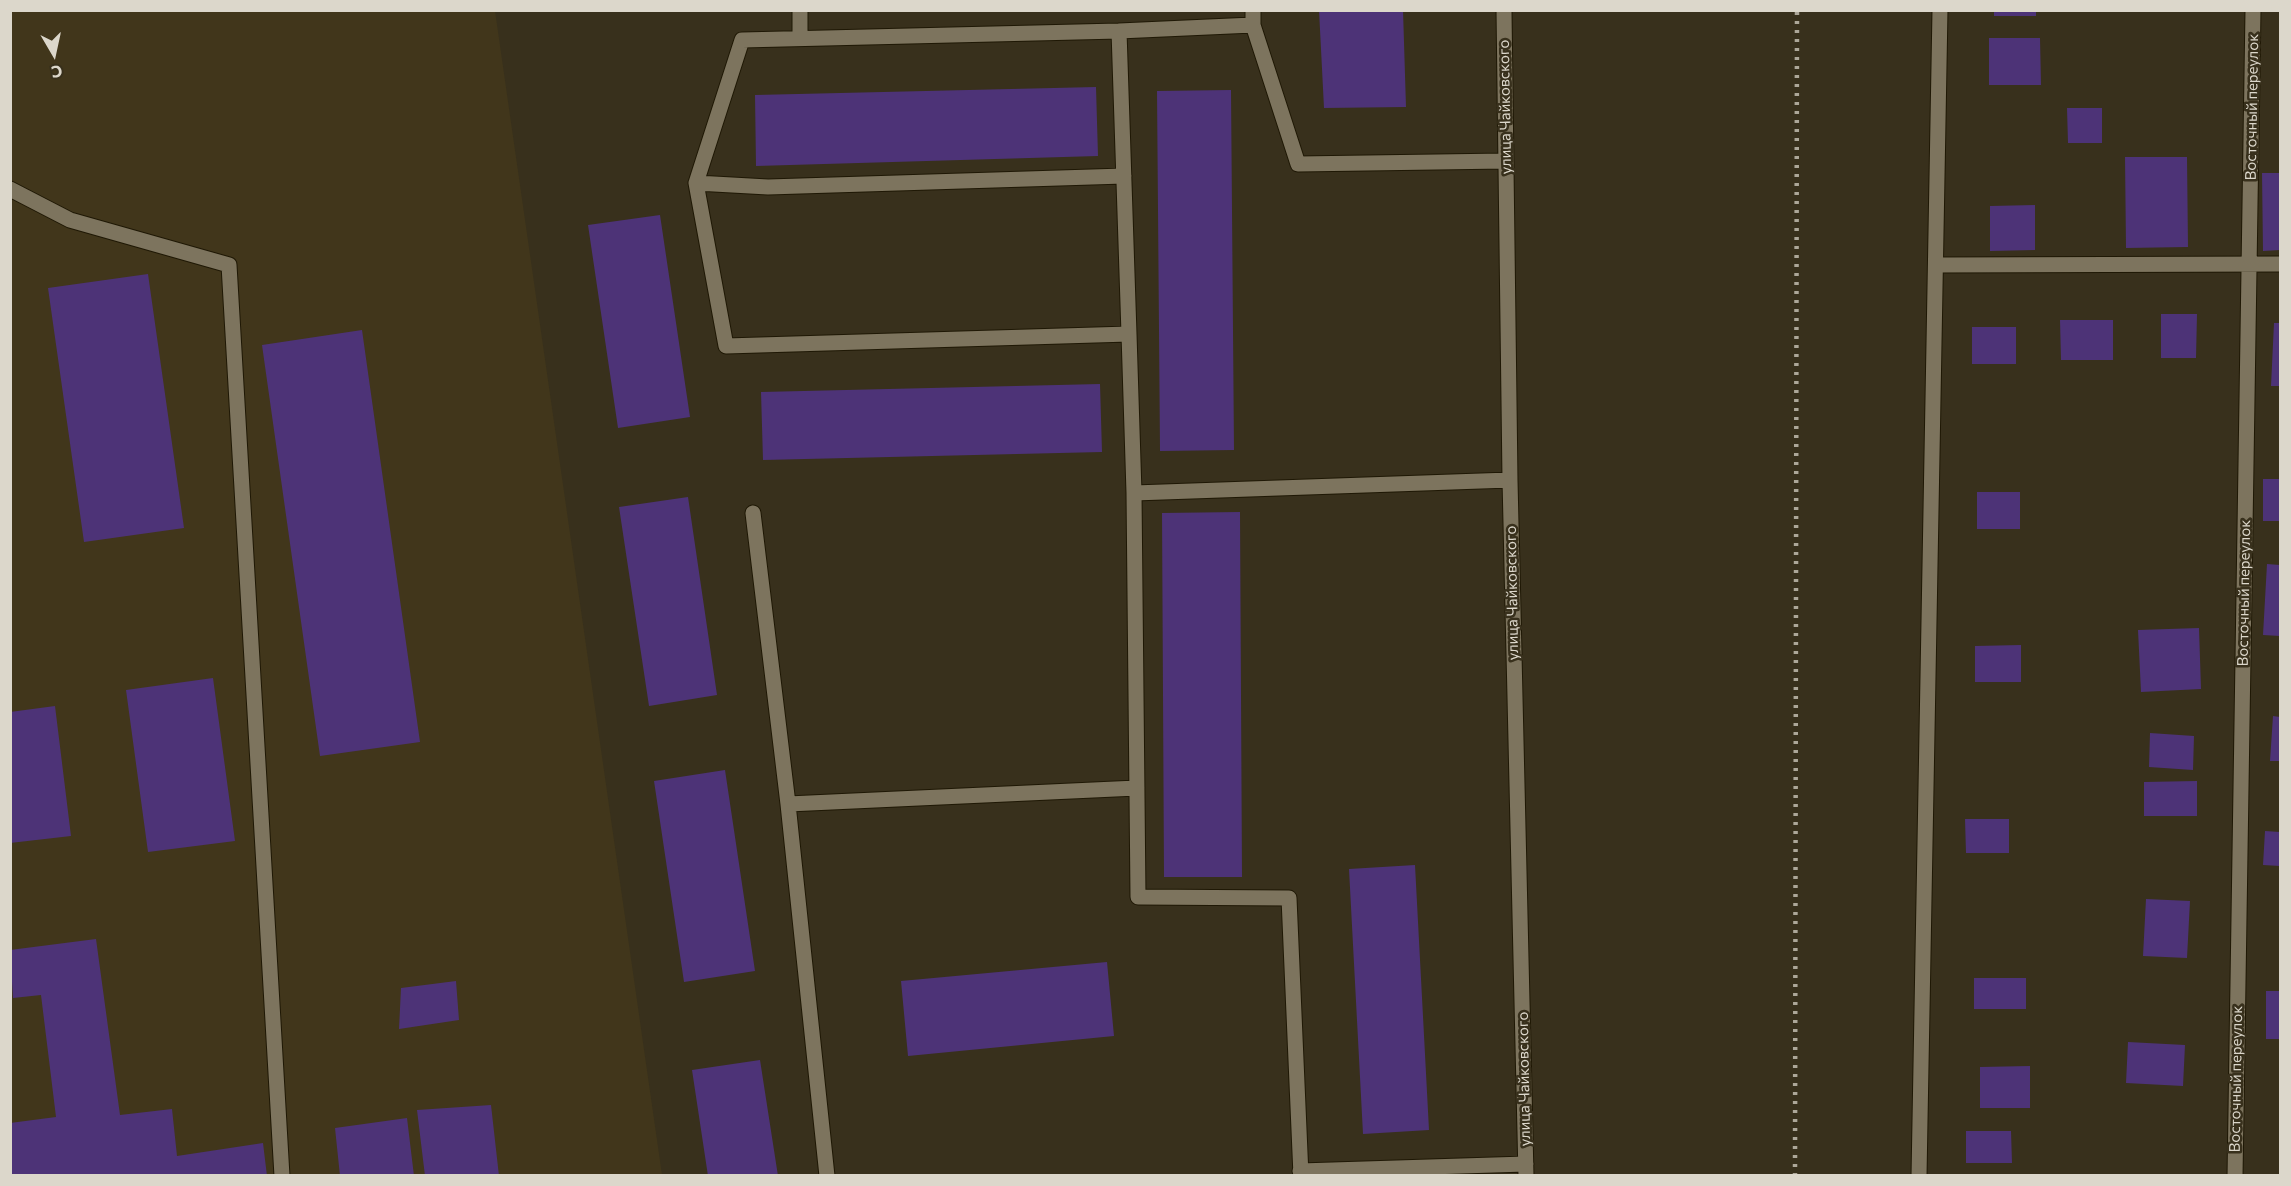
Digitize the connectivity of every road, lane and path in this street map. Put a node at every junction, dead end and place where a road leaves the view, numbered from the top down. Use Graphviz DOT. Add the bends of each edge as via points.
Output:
graph roads {
  1 [pos="800,10"];
  2 [pos="1504,10"];
  3 [pos="1940,10"];
  4 [pos="2253,10"];
  5 [pos="1253,18"];
  6 [pos="1119,31"];
  7 [pos="800,38"];
  8 [pos="1505,161"];
  9 [pos="1124,176"];
  10 [pos="696,183"];
  11 [pos="10,189"];
  12 [pos="2249,263"];
  13 [pos="2280,264"];
  14 [pos="1936,265"];
  15 [pos="1129,334"];
  16 [pos="1510,480"];
  17 [pos="1134,493"];
  18 [pos="753,513"];
  19 [pos="1137,788"];
  20 [pos="788,804"];
  21 [pos="1526,1170"];
  22 [pos="1300,1173"];
  23 [pos="282,1176"];
  24 [pos="827,1176"];
  25 [pos="1919,1176"];
  26 [pos="2235,1176"];
  1 -- 7 [label="street"];
  2 -- 8 [label="street, улица Чайковского"];
  3 -- 14 [label="street"];
  4 -- 12 [label="street, Восточный переулок"];
  5 -- 6 [label="street"];
  5 -- 8 [label="street" via="1298,164"];
  6 -- 7 [label="street"];
  6 -- 9 [label="street"];
  7 -- 10 [label="street" via="742,40"];
  8 -- 16 [label="street, улица Чайковского"];
  9 -- 10 [label="street" via="768,187"];
  9 -- 15 [label="street"];
  10 -- 15 [label="street" via="726,346"];
  11 -- 23 [label="street" via="70,220 229,265"];
  12 -- 13 [label="street"];
  12 -- 14 [label="street"];
  12 -- 26 [label="street, Восточный переулок"];
  14 -- 25 [label="street"];
  15 -- 17 [label="street"];
  16 -- 17 [label="street"];
  16 -- 21 [label="street, улица Чайковского"];
  17 -- 19 [label="street"];
  18 -- 20 [label="street"];
  19 -- 20 [label="street"];
  19 -- 22 [label="street" via="1138,897 1289,898"];
  20 -- 24 [label="street"];
  21 -- 22 [label="street"];
}
